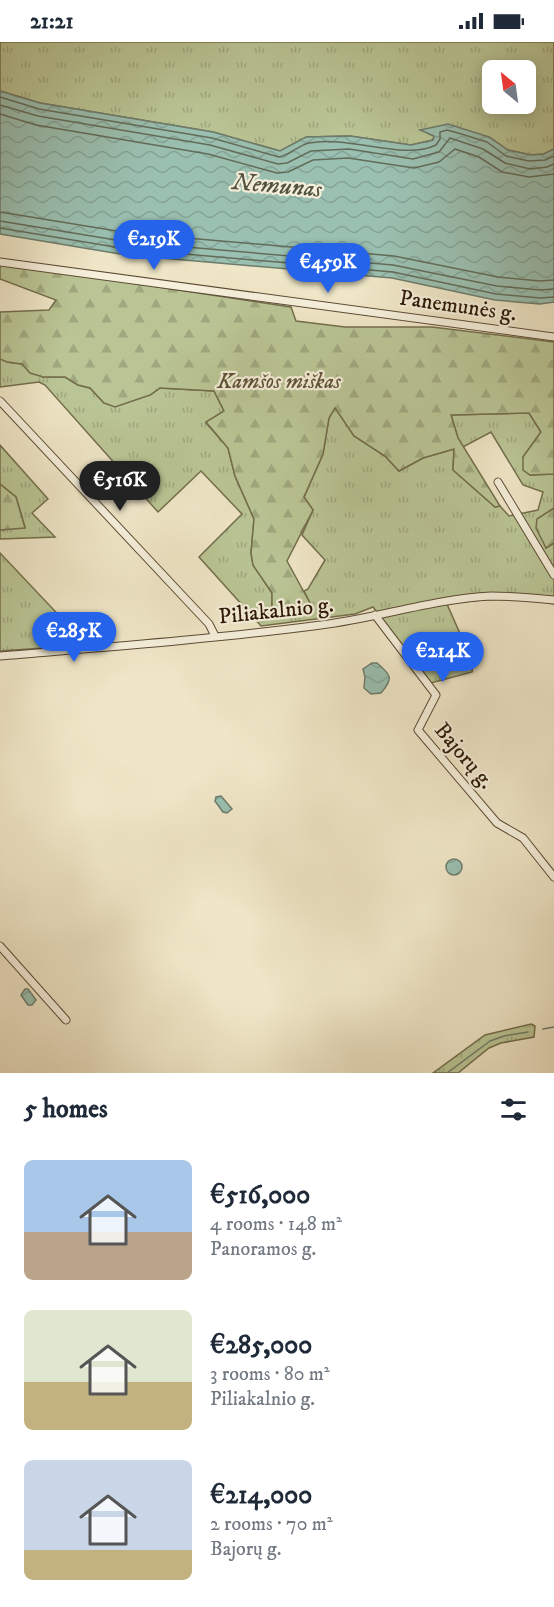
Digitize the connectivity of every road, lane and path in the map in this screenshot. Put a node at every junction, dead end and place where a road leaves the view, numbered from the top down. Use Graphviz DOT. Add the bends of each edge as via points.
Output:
graph roads {
  1 [pos="0,262"];
  2 [pos="554,337"];
  3 [pos="0,401"];
  4 [pos="498,482"];
  5 [pos="554,574"];
  6 [pos="554,600"];
  7 [pos="375,615"];
  8 [pos="215,636"];
  9 [pos="0,656"];
  10 [pos="554,877"];
  11 [pos="0,946"];
  12 [pos="66,1020"];
  1 -- 2 [label="street, Panemunės g."];
  3 -- 8 [label="street" via="209,624"];
  4 -- 5 [label="street"];
  6 -- 7 [label="street, Piliakalnio g." via="490,596"];
  7 -- 8 [label="street, Piliakalnio g." via="318,626"];
  7 -- 10 [label="street, Bajorų g." via="436,695 417,730 497,823 523,838"];
  8 -- 9 [label="street, Piliakalnio g."];
  11 -- 12 [label="street"];
}
